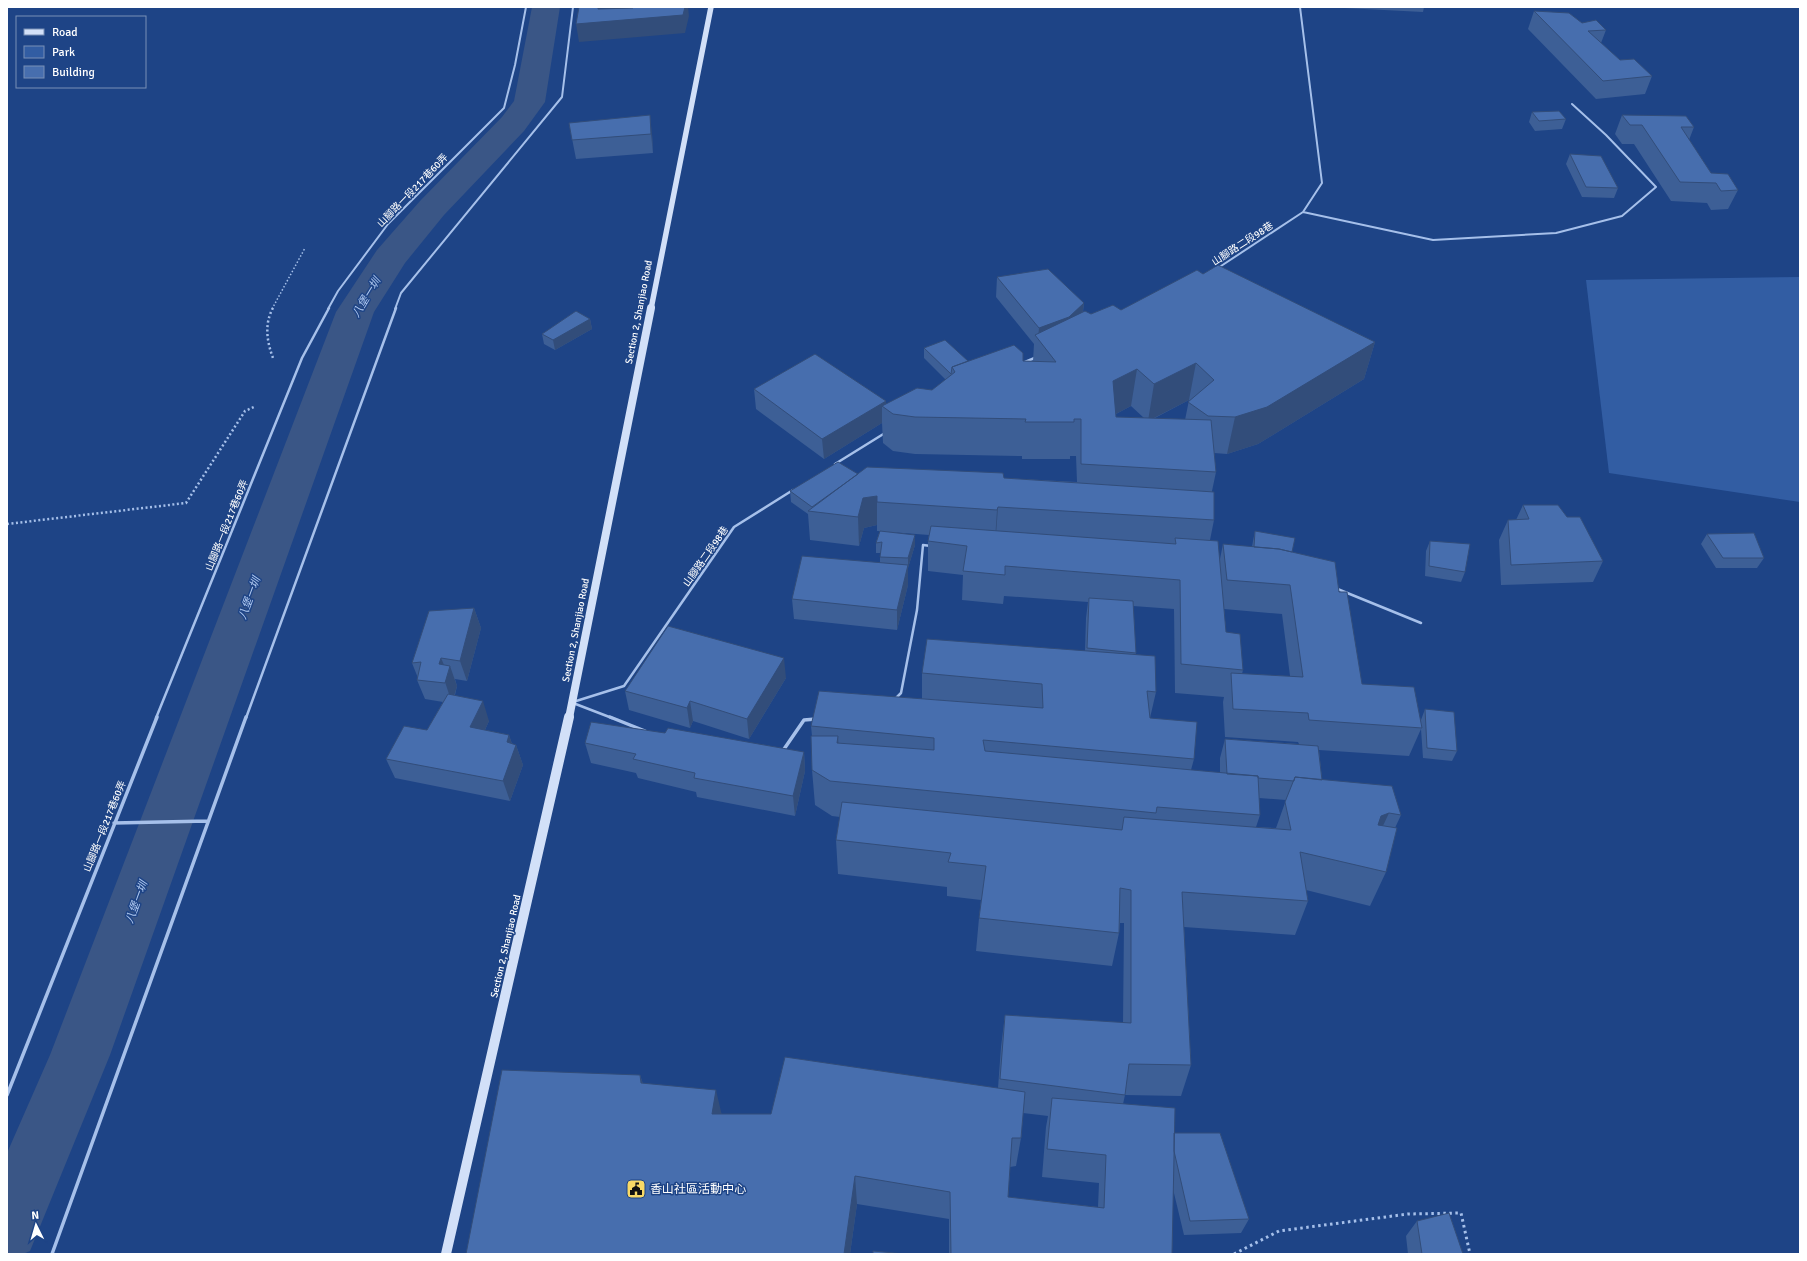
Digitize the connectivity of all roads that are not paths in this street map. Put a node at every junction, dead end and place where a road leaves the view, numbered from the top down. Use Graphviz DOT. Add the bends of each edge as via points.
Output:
graph roads {
  1 [pos="526,7"];
  2 [pos="573,7"];
  3 [pos="711,7"];
  4 [pos="1300,7"];
  5 [pos="1572,104"];
  6 [pos="1303,212"];
  7 [pos="1212,272"];
  8 [pos="1037,357"];
  9 [pos="1023,363"];
  10 [pos="890,430"];
  11 [pos="829,468"];
  12 [pos="795,489"];
  13 [pos="938,546"];
  14 [pos="1328,585"];
  15 [pos="1421,623"];
  16 [pos="572,703"];
  17 [pos="890,704"];
  18 [pos="819,719"];
  19 [pos="651,733"];
  20 [pos="774,752"];
  21 [pos="208,821"];
  22 [pos="114,823"];
  23 [pos="7,1095"];
  24 [pos="52,1254"];
  25 [pos="446,1254"];
  1 -- 22 [label="lane, 山腳路一段217巷60弄" via="504,108 388,224 338,290 302,358"];
  2 -- 21 [label="lane" via="562,97 401,293"];
  3 -- 16 [label="main road, Section 2, Shanjiao Road"];
  4 -- 6 [label="lane, 山腳路二段98巷" via="1322,183"];
  5 -- 6 [label="lane" via="1656,187 1622,216 1556,233 1433,240"];
  6 -- 7 [label="lane, 山腳路二段98巷"];
  8 -- 9 [label="lane"];
  10 -- 11 [label="lane"];
  12 -- 16 [label="lane, 山腳路二段98巷" via="734,527 624,686"];
  13 -- 17 [label="lane" via="923,545 917,610 901,693"];
  14 -- 15 [label="lane"];
  16 -- 19 [label="lane"];
  16 -- 25 [label="main road, Section 2, Shanjiao Road"];
  18 -- 20 [label="lane" via="804,720 781,752"];
  21 -- 22 [label="lane"];
  21 -- 24 [label="lane"];
  22 -- 23 [label="lane, 山腳路一段217巷60弄"];
}
